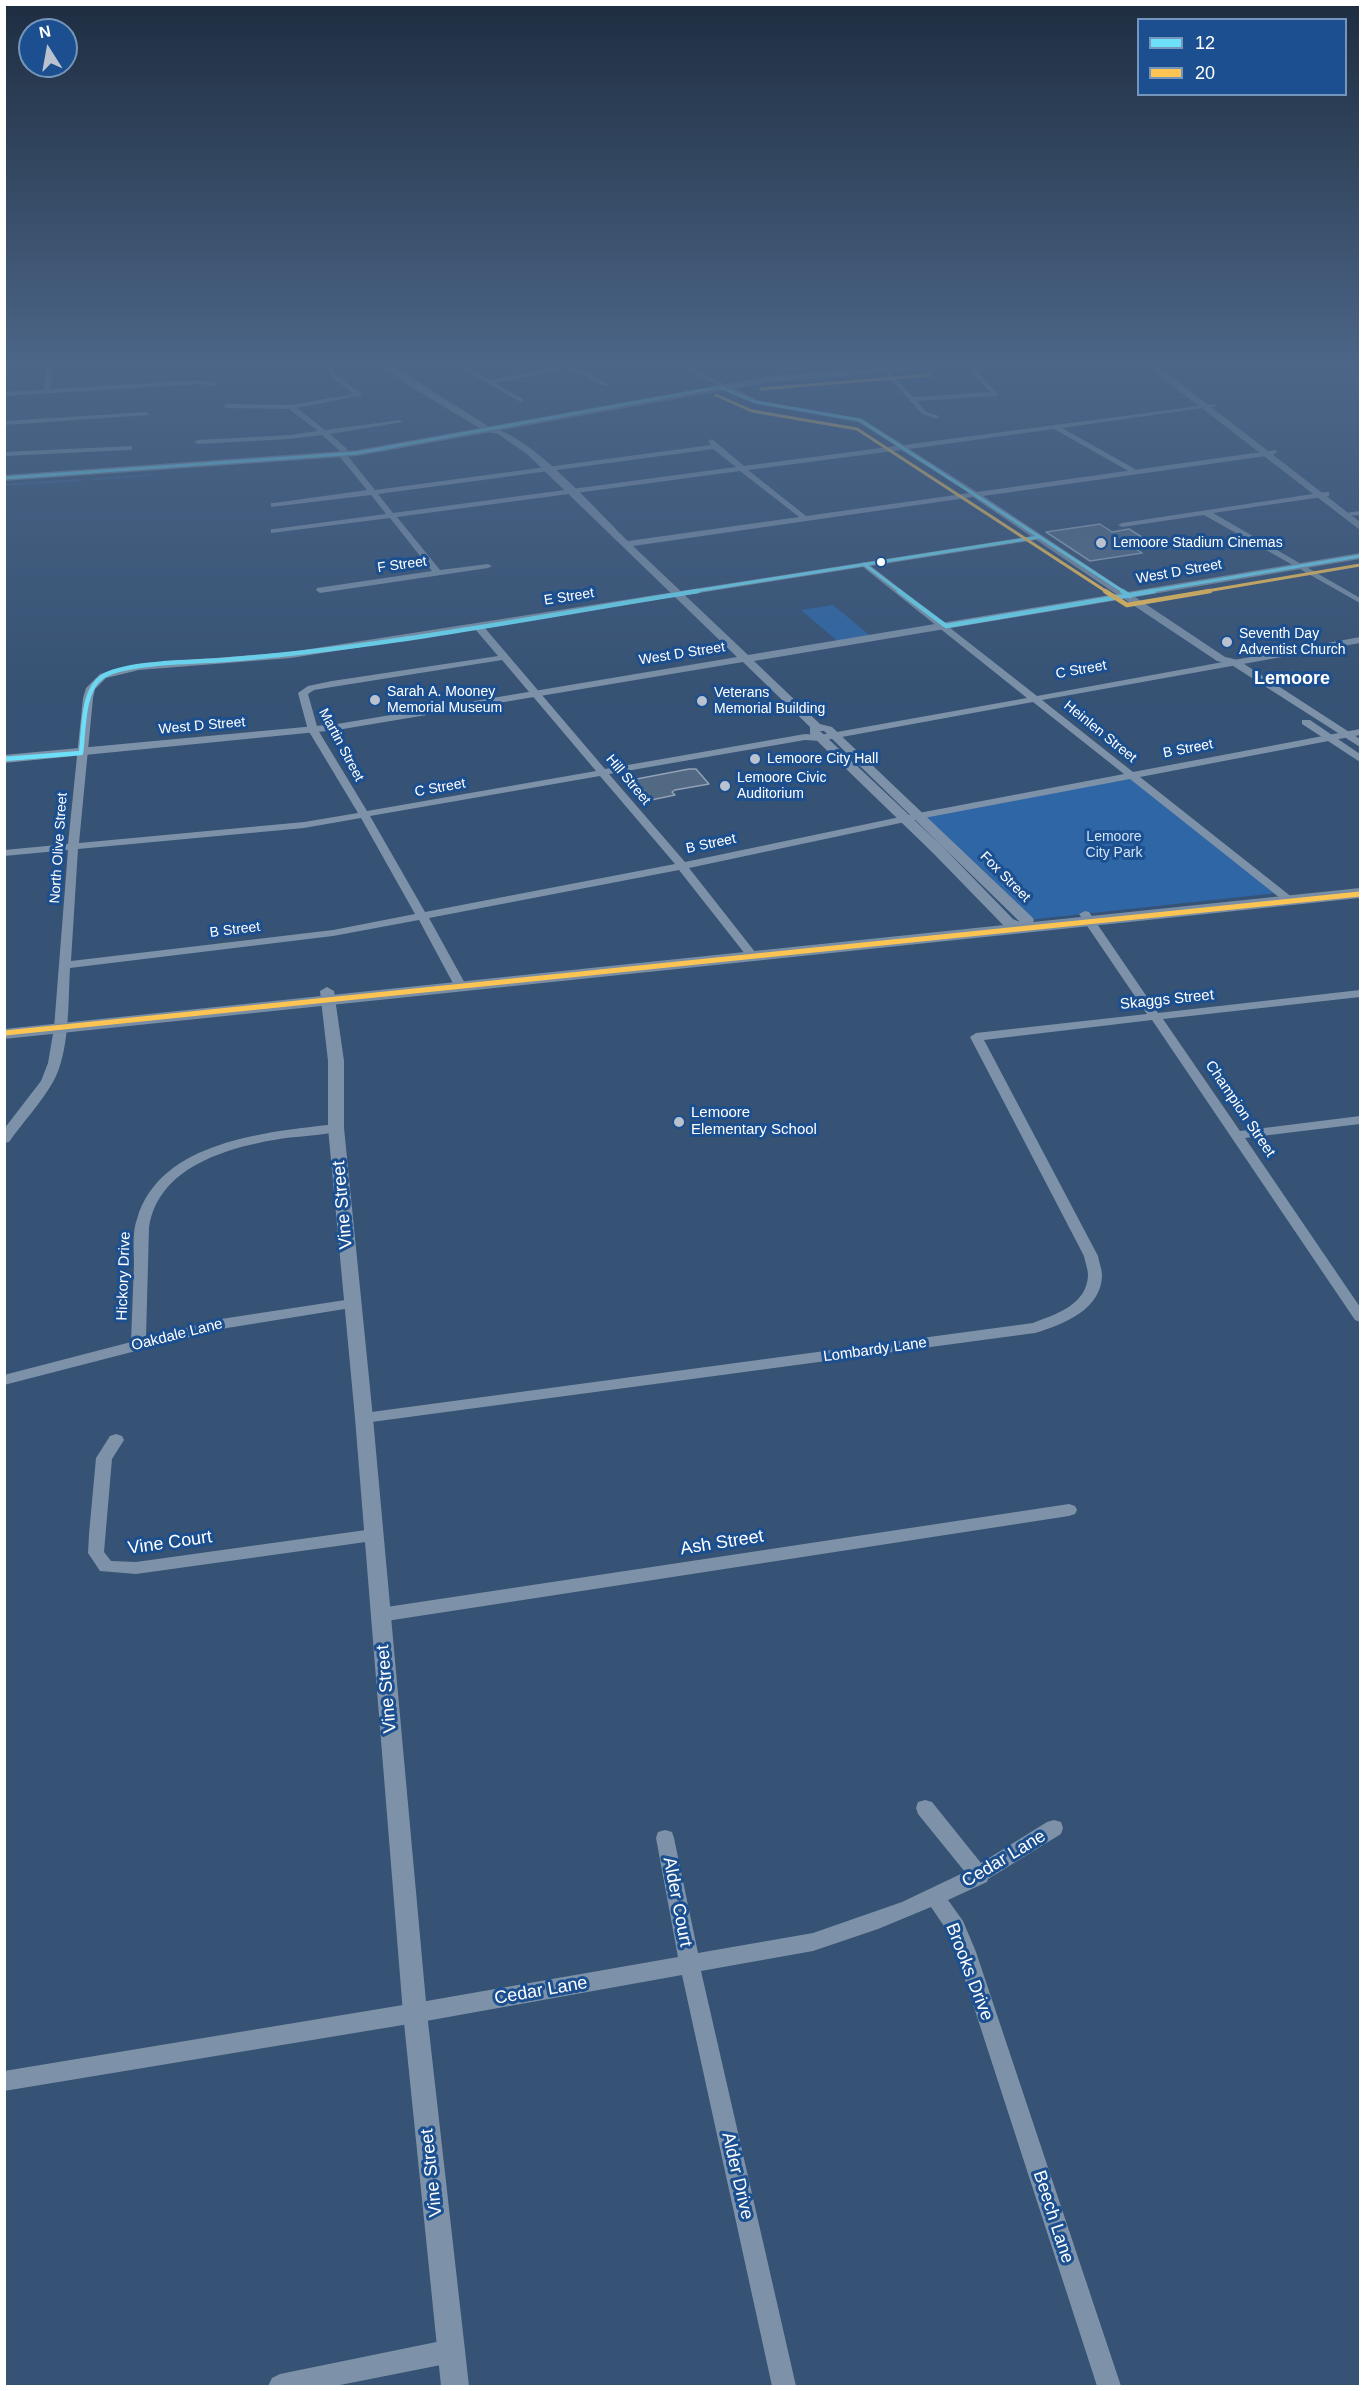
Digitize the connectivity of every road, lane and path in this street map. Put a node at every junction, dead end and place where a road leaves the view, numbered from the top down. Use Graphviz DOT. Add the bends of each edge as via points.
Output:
graph roads {
  1 [pos="359,478"];
  2 [pos="476,478"];
  3 [pos="556,478"];
  4 [pos="684,478"];
  5 [pos="753,478"];
  6 [pos="950,478"];
  7 [pos="1087,478"];
  8 [pos="1301,478"];
  9 [pos="370,492"];
  10 [pos="570,492"];
  11 [pos="974,494"];
  12 [pos="1322,494"];
  13 [pos="273,505"];
  14 [pos="1205,512"];
  15 [pos="1354,515"];
  16 [pos="390,516"];
  17 [pos="803,518"];
  18 [pos="1122,525"];
  19 [pos="1360,527"];
  20 [pos="274,531"];
  21 [pos="1039,537"];
  22 [pos="625,544"];
  23 [pos="1360,556"];
  24 [pos="864,564"];
  25 [pos="488,566"];
  26 [pos="1300,567"];
  27 [pos="438,573"];
  28 [pos="320,590"];
  29 [pos="680,594"];
  30 [pos="1130,596"];
  31 [pos="1360,601"];
  32 [pos="477,625"];
  33 [pos="946,626"];
  34 [pos="1360,634"];
  35 [pos="1360,640"];
  36 [pos="506,657"];
  37 [pos="748,659"];
  38 [pos="1221,662"];
  39 [pos="1234,662"];
  40 [pos="103,676"];
  41 [pos="536,694"];
  42 [pos="1033,695"];
  43 [pos="313,730"];
  44 [pos="1360,732"];
  45 [pos="820,733"];
  46 [pos="1346,735"];
  47 [pos="1330,738"];
  48 [pos="1360,744"];
  49 [pos="81,753"];
  50 [pos="4,759"];
  51 [pos="1360,759"];
  52 [pos="602,773"];
  53 [pos="1131,775"];
  54 [pos="363,815"];
  55 [pos="921,816"];
  56 [pos="905,819"];
  57 [pos="74,846"];
  58 [pos="4,853"];
  59 [pos="682,866"];
  60 [pos="1360,885"];
  61 [pos="1360,893"];
  62 [pos="1283,896"];
  63 [pos="420,916"];
  64 [pos="1088,917"];
  65 [pos="1008,922"];
  66 [pos="1025,924"];
  67 [pos="749,953"];
  68 [pos="65,965"];
  69 [pos="458,983"];
  70 [pos="1360,993"];
  71 [pos="328,996"];
  72 [pos="1156,1016"];
  73 [pos="60,1023"];
  74 [pos="4,1024"];
  75 [pos="4,1034"];
  76 [pos="976,1036"];
  77 [pos="1360,1120"];
  78 [pos="336,1128"];
  79 [pos="1239,1135"];
  80 [pos="4,1139"];
  81 [pos="352,1304"];
  82 [pos="1360,1317"];
  83 [pos="138,1345"];
  84 [pos="4,1380"];
  85 [pos="364,1418"];
  86 [pos="116,1440"];
  87 [pos="1069,1510"];
  88 [pos="373,1535"];
  89 [pos="380,1615"];
  90 [pos="925,1808"];
  91 [pos="1054,1828"];
  92 [pos="665,1839"];
  93 [pos="980,1876"];
  94 [pos="936,1899"];
  95 [pos="690,1965"];
  96 [pos="415,2013"];
  97 [pos="998,2047"];
  98 [pos="4,2081"];
  99 [pos="451,2351"];
  100 [pos="279,2386"];
  101 [pos="454,2386"];
  102 [pos="784,2386"];
  103 [pos="1109,2386"];
  1 -- 9 [label="street"];
  2 -- 9 [label="street"];
  3 -- 10 [label="street, Fox Street"];
  4 -- 10 [label="street"];
  5 -- 17 [label="street"];
  6 -- 11 [label="street"];
  7 -- 11 [label="street"];
  8 -- 12 [label="main road"];
  9 -- 13 [label="street"];
  9 -- 16 [label="street"];
  10 -- 16 [label="street"];
  10 -- 22 [label="street, Fox Street"];
  11 -- 17 [label="street"];
  11 -- 21 [label="street"];
  12 -- 14 [label="street"];
  12 -- 15 [label="main road"];
  14 -- 18 [label="street"];
  14 -- 26 [label="street"];
  15 -- 19 [label="main road"];
  16 -- 20 [label="street"];
  16 -- 27 [label="street"];
  17 -- 22 [label="street"];
  21 -- 24 [label="street, E Street"];
  21 -- 30 [label="street"];
  22 -- 29 [label="street, Fox Street"];
  23 -- 26 [label="street, West D Street"];
  24 -- 29 [label="street, E Street"];
  24 -- 33 [label="street, Heinlen Street"];
  25 -- 27 [label="street, F Street"];
  26 -- 30 [label="street, West D Street"];
  26 -- 31 [label="street"];
  27 -- 28 [label="street, F Street"];
  29 -- 32 [label="street, E Street"];
  29 -- 37 [label="street, Fox Street"];
  30 -- 33 [label="street, West D Street"];
  30 -- 38 [label="street"];
  32 -- 36 [label="street, Hill Street"];
  32 -- 40 [label="street, E Street" via="291,655 147,666"];
  33 -- 37 [label="street, West D Street"];
  33 -- 42 [label="street, Heinlen Street"];
  34 -- 38 [label="street, C Street"];
  35 -- 39 [label="street"];
  36 -- 41 [label="street, Hill Street"];
  36 -- 43 [label="street, Martin Street" via="311,688 303,693 303,698"];
  37 -- 41 [label="street, West D Street"];
  37 -- 45 [label="street, Fox Street"];
  38 -- 39 [label="street"];
  38 -- 42 [label="street, C Street"];
  38 -- 47 [label="street"];
  39 -- 46 [label="street"];
  40 -- 49 [label="street, North Olive Street" via="91,688 88,698"];
  41 -- 43 [label="street, West D Street"];
  41 -- 52 [label="street, Hill Street"];
  42 -- 45 [label="street, C Street"];
  42 -- 53 [label="street, Heinlen Street"];
  43 -- 49 [label="street, West D Street"];
  43 -- 54 [label="street, Martin Street"];
  44 -- 46 [label="street, B Street"];
  45 -- 52 [label="street, C Street"];
  45 -- 55 [label="street, Fox Street"];
  45 -- 56 [label="street, Fox Street"];
  46 -- 47 [label="street, B Street"];
  46 -- 48 [label="street"];
  47 -- 51 [label="street"];
  47 -- 53 [label="street, B Street"];
  49 -- 50 [label="street, West D Street"];
  49 -- 57 [label="street, North Olive Street"];
  52 -- 54 [label="street, C Street"];
  52 -- 59 [label="street, Hill Street"];
  53 -- 55 [label="street, B Street"];
  53 -- 62 [label="street, Heinlen Street"];
  54 -- 57 [label="street, C Street" via="304,825"];
  54 -- 63 [label="street, Martin Street"];
  55 -- 56 [label="street, B Street"];
  55 -- 66 [label="street, Fox Street"];
  56 -- 59 [label="street, B Street"];
  56 -- 65 [label="street, Fox Street"];
  57 -- 58 [label="street, C Street"];
  57 -- 68 [label="street, North Olive Street"];
  59 -- 63 [label="street, B Street"];
  59 -- 67 [label="street, Hill Street"];
  60 -- 62 [label="main road"];
  61 -- 62 [label="main road"];
  62 -- 64 [label="main road"];
  63 -- 68 [label="street, B Street" via="333,933"];
  63 -- 69 [label="street, Martin Street"];
  64 -- 66 [label="main road"];
  64 -- 72 [label="street, Champion Street"];
  65 -- 66 [label="main road"];
  65 -- 67 [label="main road"];
  66 -- 67 [label="main road"];
  67 -- 69 [label="main road"];
  68 -- 73 [label="street, North Olive Street"];
  69 -- 71 [label="main road"];
  70 -- 72 [label="street, Skaggs Street"];
  71 -- 73 [label="main road"];
  71 -- 78 [label="street, Vine Street" via="336,1061"];
  72 -- 76 [label="street, Skaggs Street"];
  72 -- 79 [label="street, Champion Street"];
  73 -- 74 [label="main road"];
  73 -- 75 [label="main road"];
  73 -- 80 [label="street, North Olive Street" via="47,1081"];
  76 -- 85 [label="street, Lombardy Lane" via="1091,1256 1095,1276 1091,1293 1077,1310 1035,1328"];
  77 -- 79 [label="street"];
  78 -- 81 [label="street, Vine Street"];
  78 -- 83 [label="street, Hickory Drive" via="274,1135 219,1148 174,1175 159,1189 146,1209 142,1228"];
  79 -- 82 [label="street, Champion Street"];
  81 -- 83 [label="street, Oakdale Lane" via="221,1324"];
  81 -- 85 [label="street, Vine Street"];
  83 -- 84 [label="street, Oakdale Lane"];
  85 -- 88 [label="street, Vine Street"];
  86 -- 88 [label="street, Vine Court" via="104,1458 97,1534 96,1553 106,1567 136,1568"];
  87 -- 89 [label="street, Ash Street"];
  88 -- 89 [label="street, Vine Street"];
  89 -- 96 [label="street, Vine Street"];
  90 -- 93 [label="street"];
  91 -- 93 [label="street, Cedar Lane"];
  92 -- 95 [label="street, Alder Court"];
  93 -- 94 [label="street, Cedar Lane"];
  94 -- 95 [label="street, Cedar Lane" via="813,1942"];
  94 -- 97 [label="street, Brooks Drive" via="956,1927"];
  95 -- 96 [label="street, Cedar Lane"];
  95 -- 102 [label="street, Alder Drive"];
  96 -- 98 [label="street, Cedar Lane"];
  96 -- 99 [label="street, Vine Street"];
  97 -- 103 [label="street, Beech Lane"];
  99 -- 100 [label="street"];
  99 -- 101 [label="street, Vine Street"];
}
